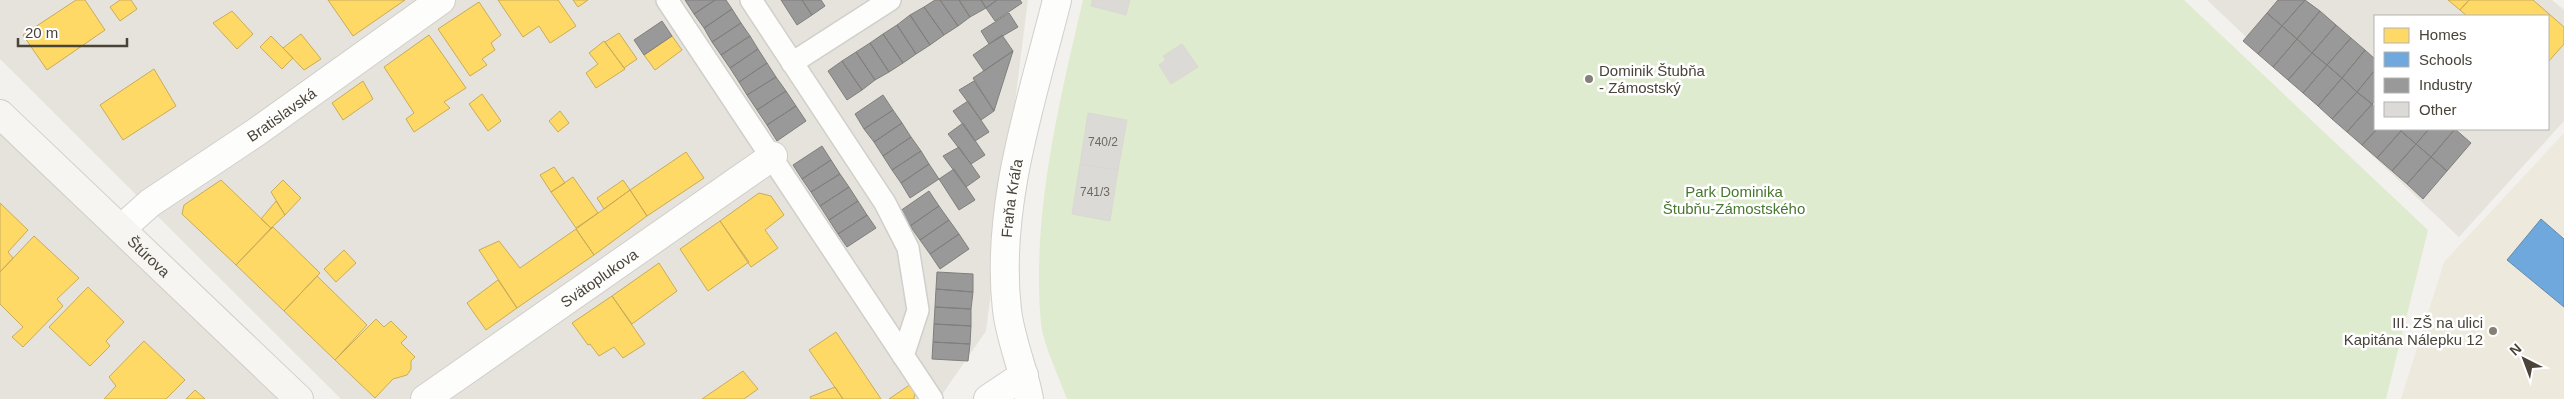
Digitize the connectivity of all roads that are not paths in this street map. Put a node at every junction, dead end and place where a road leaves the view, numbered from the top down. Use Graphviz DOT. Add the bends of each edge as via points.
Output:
graph roads {
  1 [pos="441,0"];
  2 [pos="667,0"];
  3 [pos="751,0"];
  4 [pos="890,0"];
  5 [pos="1057,0"];
  6 [pos="792,63"];
  7 [pos="0,114"];
  8 [pos="772,156"];
  9 [pos="122,228"];
  10 [pos="904,356"];
  11 [pos="1027,387"];
  12 [pos="299,399"];
  13 [pos="425,399"];
  14 [pos="932,399"];
  15 [pos="988,399"];
  1 -- 9 [label="street, Bratislavská" via="255,133 150,203"];
  2 -- 8 [label="lane"];
  3 -- 6 [label="lane"];
  4 -- 6 [label="lane"];
  5 -- 11 [label="street, Fraňa Kráľa" via="1022,139 1006,248 1007,311"];
  6 -- 10 [label="lane" via="885,203 908,248 918,310"];
  7 -- 9 [label="main road, Štúrova"];
  8 -- 10 [label="lane"];
  8 -- 13 [label="street, Svätoplukova"];
  9 -- 12 [label="main road, Štúrova"];
  10 -- 14 [label="lane"];
  11 -- 15 [label="street"];
}
